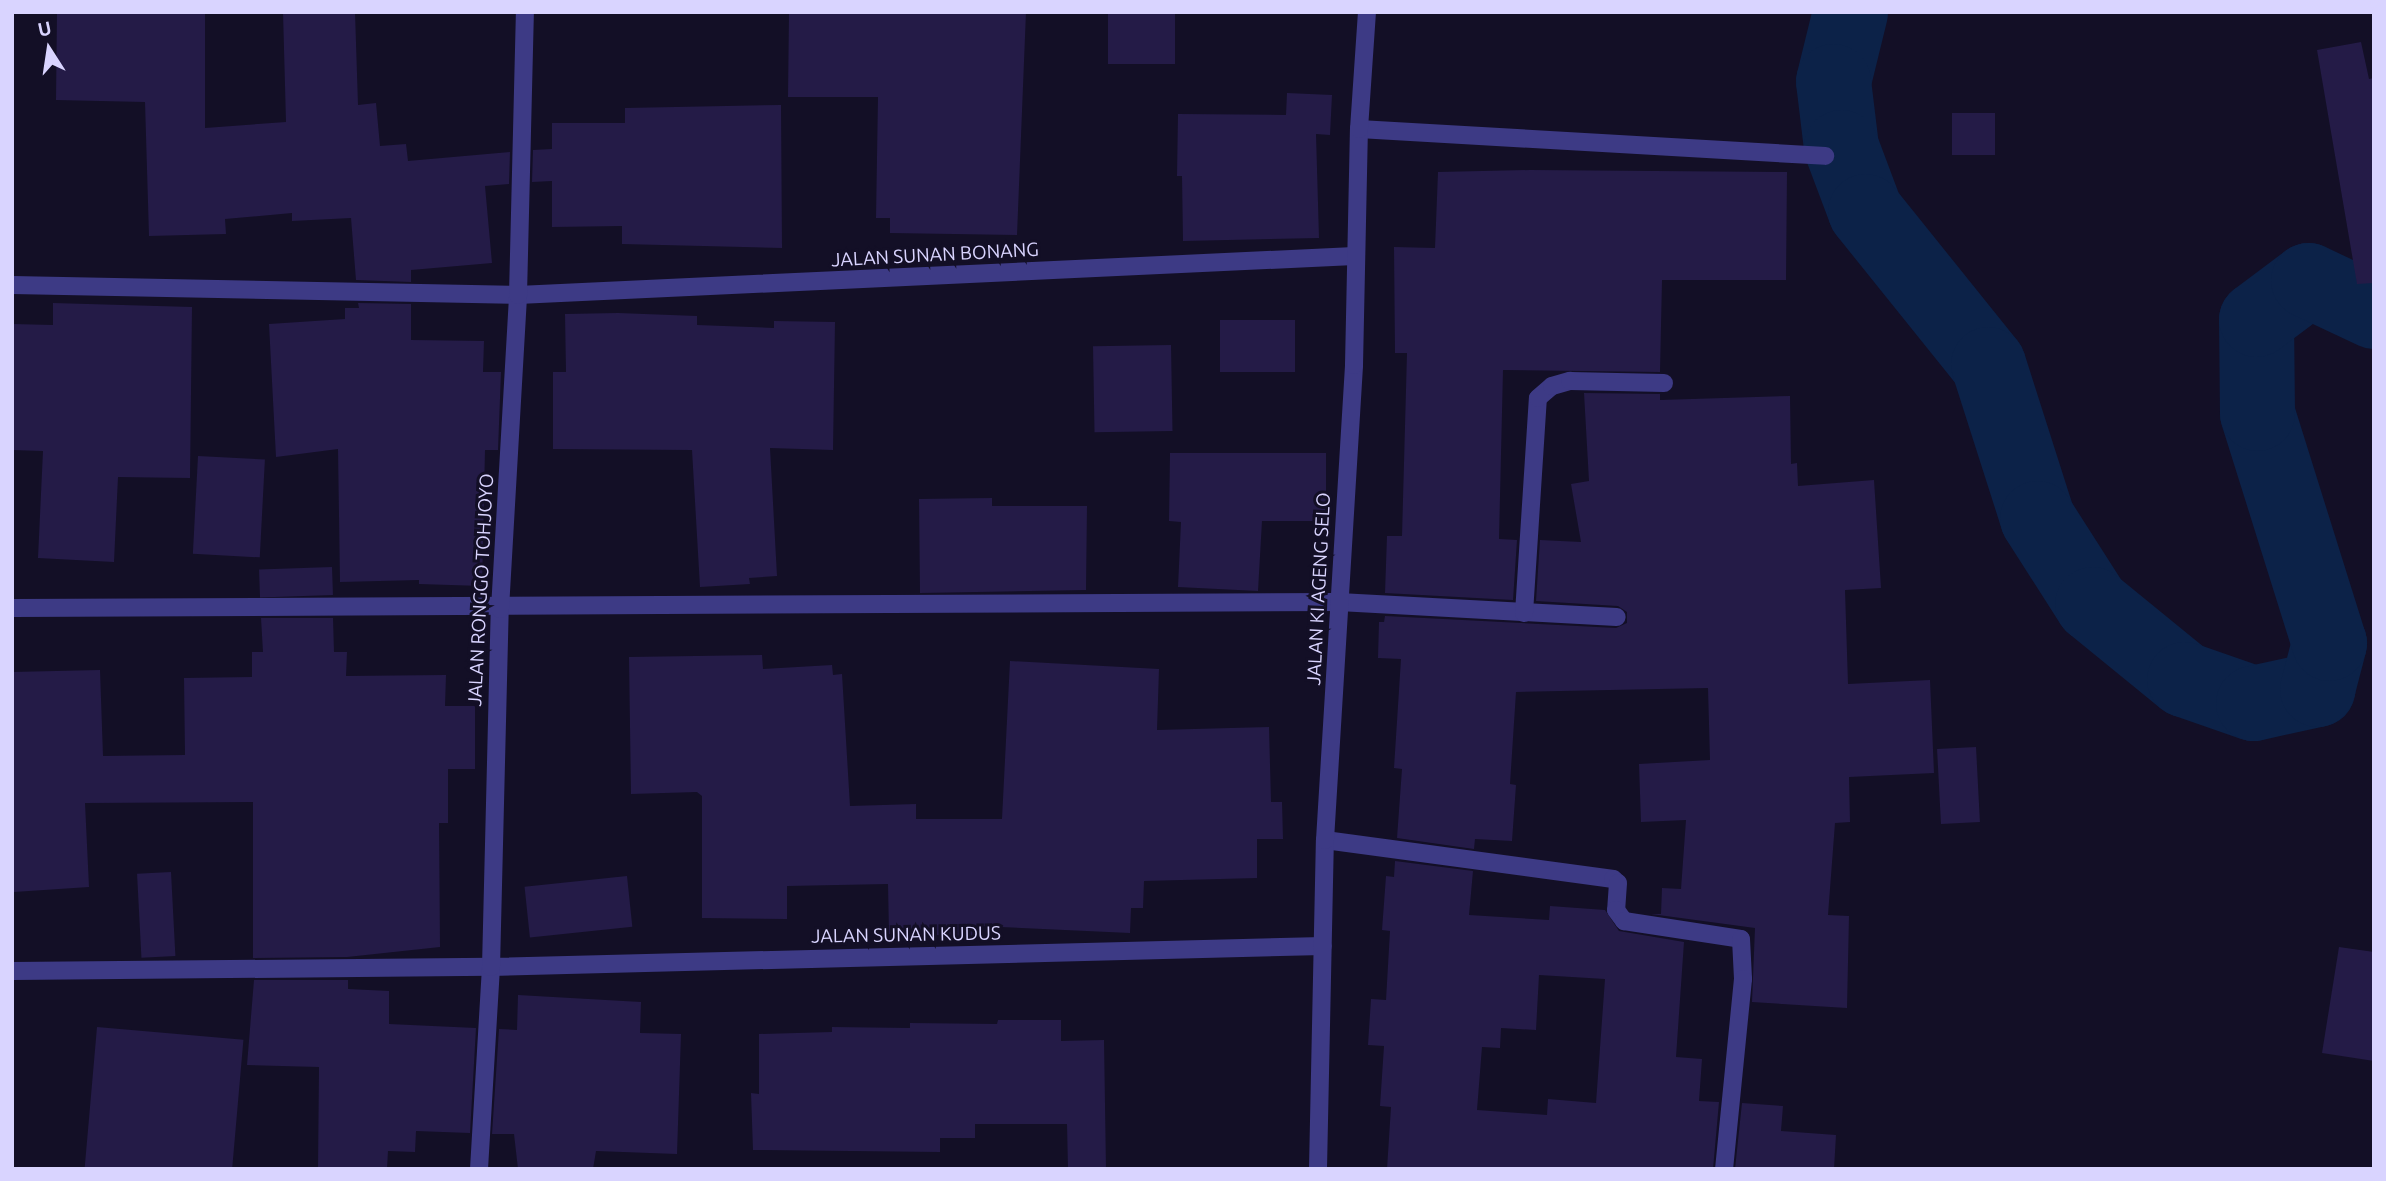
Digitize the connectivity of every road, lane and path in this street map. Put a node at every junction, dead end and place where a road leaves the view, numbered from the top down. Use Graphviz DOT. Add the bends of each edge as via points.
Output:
graph roads {
  1 [pos="524,12"];
  2 [pos="1367,12"];
  3 [pos="1359,129"];
  4 [pos="1825,156"];
  5 [pos="1354,256"];
  6 [pos="12,285"];
  7 [pos="518,295"];
  8 [pos="1664,383"];
  9 [pos="1339,603"];
  10 [pos="12,608"];
  11 [pos="500,609"];
  12 [pos="1524,613"];
  13 [pos="1617,617"];
  14 [pos="1325,840"];
  15 [pos="1323,946"];
  16 [pos="491,967"];
  17 [pos="12,971"];
  18 [pos="479,1169"];
  19 [pos="1318,1169"];
  20 [pos="1724,1169"];
  1 -- 7 [label="street, JALAN RONGGO TOHJOYO"];
  2 -- 3 [label="street, JALAN KI AGENG SELO"];
  3 -- 4 [label="street"];
  3 -- 5 [label="street, JALAN KI AGENG SELO"];
  5 -- 7 [label="street, JALAN SUNAN BONANG"];
  5 -- 9 [label="street, JALAN KI AGENG SELO" via="1354,365"];
  6 -- 7 [label="street, JALAN SUNAN BONANG"];
  7 -- 11 [label="street, JALAN RONGGO TOHJOYO"];
  8 -- 12 [label="street" via="1570,381 1552,386 1538,398"];
  9 -- 11 [label="street"];
  9 -- 12 [label="street"];
  9 -- 14 [label="street, JALAN KI AGENG SELO"];
  10 -- 11 [label="street"];
  11 -- 16 [label="street, JALAN RONGGO TOHJOYO"];
  12 -- 13 [label="street"];
  14 -- 15 [label="street, JALAN KI AGENG SELO"];
  14 -- 20 [label="street" via="1605,877 1618,883 1616,910 1624,921 1741,939 1743,979"];
  15 -- 16 [label="street, JALAN SUNAN KUDUS"];
  15 -- 19 [label="street, JALAN KI AGENG SELO"];
  16 -- 17 [label="street, JALAN SUNAN KUDUS"];
  16 -- 18 [label="street, JALAN RONGGO TOHJOYO"];
}
